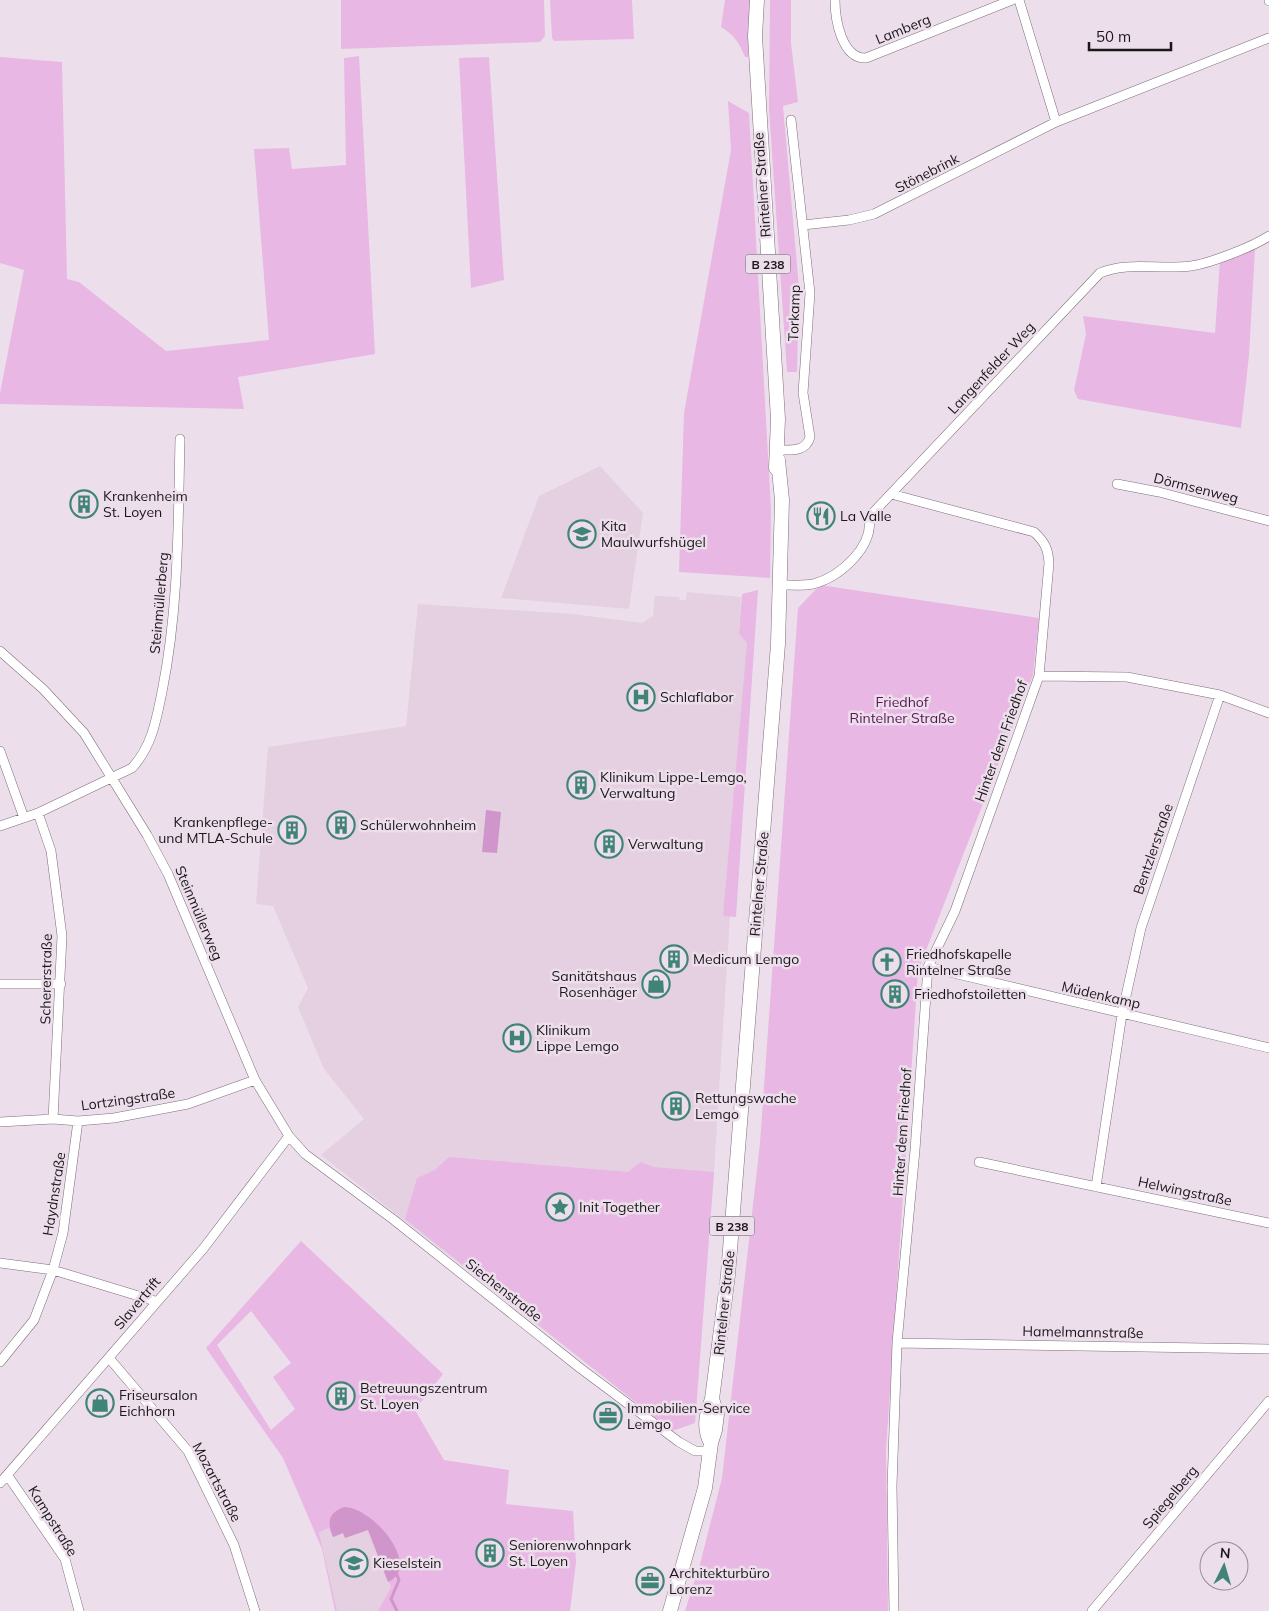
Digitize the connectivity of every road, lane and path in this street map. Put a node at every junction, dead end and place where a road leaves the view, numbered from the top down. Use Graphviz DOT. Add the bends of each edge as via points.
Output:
graph roads {
  1 [pos="757,0"];
  2 [pos="835,0"];
  3 [pos="1012,0"];
  4 [pos="1019,0"];
  5 [pos="1269,38"];
  6 [pos="791,120"];
  7 [pos="1056,122"];
  8 [pos="803,225"];
  9 [pos="1269,236"];
  10 [pos="180,439"];
  11 [pos="778,455"];
  12 [pos="1117,484"];
  13 [pos="891,494"];
  14 [pos="1269,521"];
  15 [pos="781,584"];
  16 [pos="0,650"];
  17 [pos="1039,676"];
  18 [pos="1220,695"];
  19 [pos="1269,713"];
  20 [pos="0,751"];
  21 [pos="111,778"];
  22 [pos="38,813"];
  23 [pos="24,818"];
  24 [pos="0,826"];
  25 [pos="928,968"];
  26 [pos="0,984"];
  27 [pos="61,984"];
  28 [pos="1122,1014"];
  29 [pos="1269,1048"];
  30 [pos="256,1080"];
  31 [pos="53,1119"];
  32 [pos="78,1121"];
  33 [pos="0,1122"];
  34 [pos="289,1136"];
  35 [pos="979,1162"];
  36 [pos="1096,1187"];
  37 [pos="1269,1223"];
  38 [pos="0,1263"];
  39 [pos="53,1270"];
  40 [pos="155,1301"];
  41 [pos="897,1343"];
  42 [pos="1269,1349"];
  43 [pos="109,1358"];
  44 [pos="0,1362"];
  45 [pos="1269,1401"];
  46 [pos="710,1447"];
  47 [pos="8,1476"];
  48 [pos="0,1483"];
  49 [pos="79,1611"];
  50 [pos="255,1611"];
  51 [pos="670,1611"];
  52 [pos="894,1611"];
  53 [pos="1092,1611"];
  1 -- 11 [label="main road, Rintelner Straße / B 238" via="758,110"];
  2 -- 3 [label="street, Lamberg" via="848,50 859,58"];
  4 -- 7 [label="street"];
  5 -- 7 [label="street, Stönebrink"];
  6 -- 8 [label="street, Torkamp"];
  7 -- 8 [label="street, Stönebrink" via="874,214"];
  8 -- 11 [label="street, Torkamp" via="810,293 803,402 810,437 802,449"];
  9 -- 13 [label="street, Langenfelder Weg" via="1255,245 1192,266 1114,267 1100,274"];
  10 -- 21 [label="street, Steinmüllerberg" via="173,634 156,723 142,756 132,768"];
  11 -- 15 [label="main road, Rintelner Straße / B 238" via="776,490 781,518"];
  12 -- 14 [label="street, Dörmsenweg"];
  13 -- 15 [label="street, Langenfelder Weg" via="869,517 867,539 842,569 813,584"];
  13 -- 17 [label="street" via="1022,528 1034,532 1043,541 1049,563"];
  15 -- 46 [label="main road, Rintelner Straße / B 238" via="732,1228 712,1399 706,1414"];
  16 -- 21 [label="street, Steinmüllerweg" via="84,733"];
  17 -- 18 [label="street" via="1126,677"];
  17 -- 25 [label="street, Hinter dem Friedhof" via="955,911"];
  18 -- 19 [label="street"];
  18 -- 28 [label="street, Bentzlerstraße" via="1141,928"];
  20 -- 23 [label="street"];
  21 -- 22 [label="street, Steinmüllerberg"];
  21 -- 30 [label="street, Steinmüllerweg" via="168,874"];
  22 -- 23 [label="street, Steinmüllerberg"];
  22 -- 27 [label="street, Schererstraße" via="51,851 62,936"];
  23 -- 24 [label="street, Steinmüllerberg"];
  25 -- 28 [label="street, Müdenkamp"];
  25 -- 41 [label="street, Hinter dem Friedhof"];
  26 -- 27 [label="street"];
  27 -- 31 [label="street, Schererstraße"];
  28 -- 29 [label="street, Müdenkamp"];
  28 -- 36 [label="street"];
  30 -- 32 [label="street, Lortzingstraße" via="188,1104 114,1118"];
  30 -- 34 [label="street, Steinmüllerweg"];
  31 -- 32 [label="street, Lortzingstraße"];
  31 -- 33 [label="street, Lortzingstraße"];
  32 -- 39 [label="street, Haydnstraße" via="63,1233"];
  34 -- 40 [label="street, Slavertrift" via="203,1249"];
  34 -- 46 [label="street, Siechenstraße" via="305,1154 679,1442 695,1451"];
  35 -- 36 [label="street, Helwingstraße"];
  36 -- 37 [label="street, Helwingstraße"];
  38 -- 39 [label="street"];
  39 -- 40 [label="street"];
  39 -- 44 [label="street, Haydnstraße" via="34,1320"];
  40 -- 43 [label="street, Slavertrift"];
  41 -- 42 [label="street, Hamelmannstraße"];
  41 -- 52 [label="street, Hinter dem Friedhof" via="892,1486"];
  43 -- 47 [label="street, Slavertrift"];
  43 -- 50 [label="street, Mozartstraße" via="188,1451 234,1545"];
  45 -- 53 [label="street, Spiegelberg"];
  46 -- 51 [label="main road, Rintelner Straße / B 238" via="705,1488"];
  47 -- 48 [label="street, Slavertrift"];
  47 -- 49 [label="street, Kampstraße" via="65,1559"];
}
